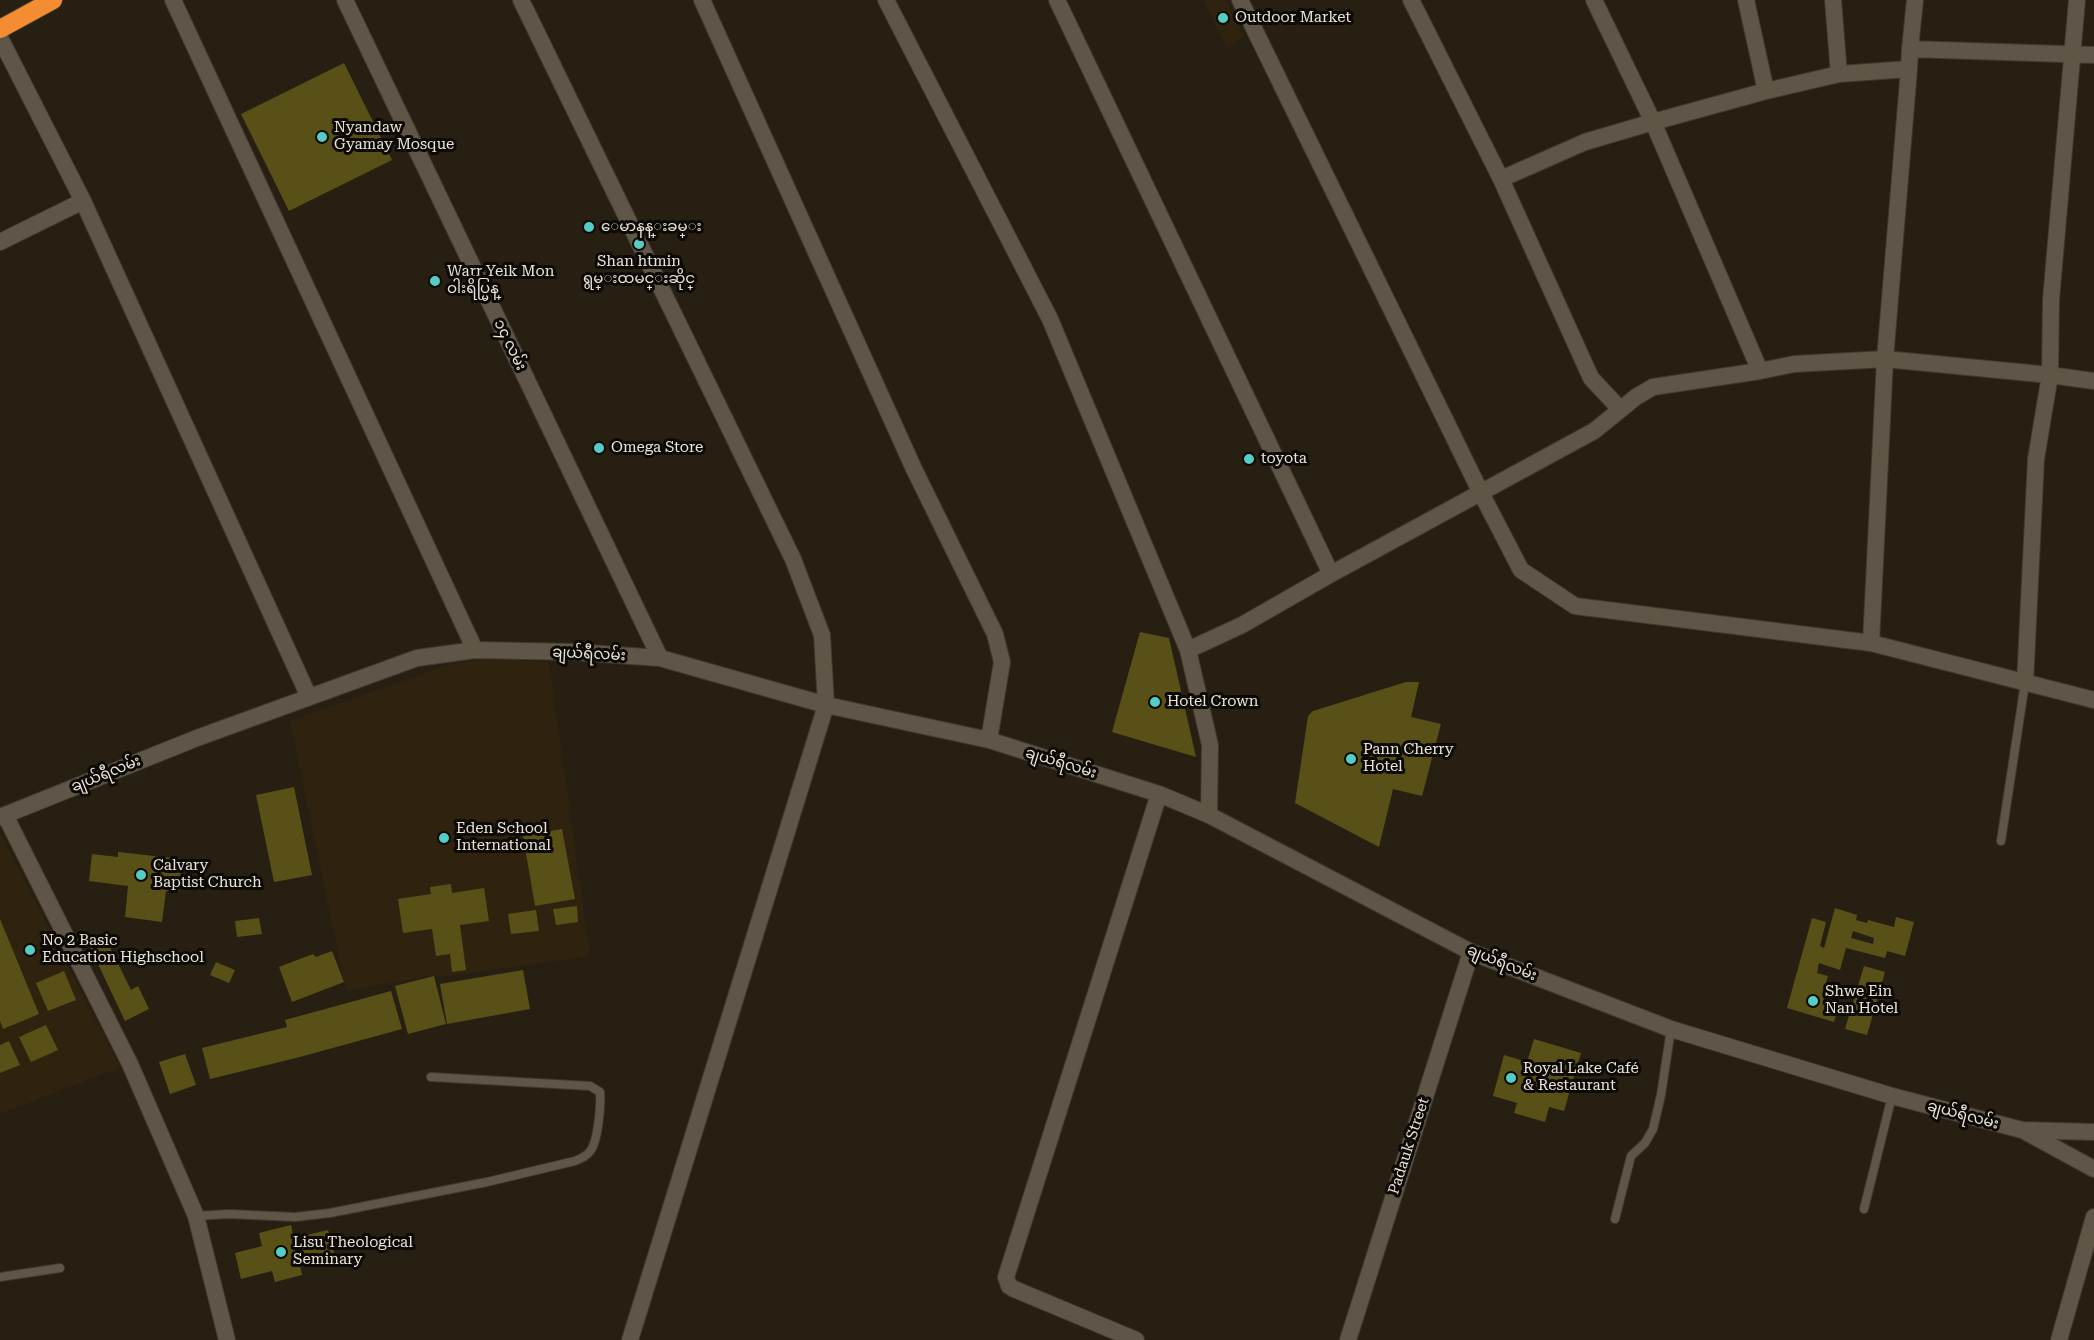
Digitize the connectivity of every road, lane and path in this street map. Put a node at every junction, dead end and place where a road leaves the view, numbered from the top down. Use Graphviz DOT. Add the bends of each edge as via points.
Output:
graph roads {
  1 [pos="53,0"];
  2 [pos="173,0"];
  3 [pos="345,0"];
  4 [pos="521,0"];
  5 [pos="702,0"];
  6 [pos="886,0"];
  7 [pos="1057,0"];
  8 [pos="1240,0"];
  9 [pos="1411,0"];
  10 [pos="1594,0"];
  11 [pos="1746,0"];
  12 [pos="1833,0"];
  13 [pos="1915,0"];
  14 [pos="2077,0"];
  15 [pos="0,29"];
  16 [pos="0,38"];
  17 [pos="1910,49"];
  18 [pos="2073,53"];
  19 [pos="2094,54"];
  20 [pos="1909,69"];
  21 [pos="1839,74"];
  22 [pos="1766,91"];
  23 [pos="1653,122"];
  24 [pos="1501,179"];
  25 [pos="83,201"];
  26 [pos="0,242"];
  27 [pos="1885,359"];
  28 [pos="1760,371"];
  29 [pos="2050,375"];
  30 [pos="2094,381"];
  31 [pos="1620,410"];
  32 [pos="1481,493"];
  33 [pos="1331,574"];
  34 [pos="1871,643"];
  35 [pos="475,650"];
  36 [pos="1188,650"];
  37 [pos="660,658"];
  38 [pos="2025,683"];
  39 [pos="309,696"];
  40 [pos="2094,700"];
  41 [pos="826,705"];
  42 [pos="989,740"];
  43 [pos="1160,794"];
  44 [pos="1209,815"];
  45 [pos="2,816"];
  46 [pos="2001,841"];
  47 [pos="1471,952"];
  48 [pos="1671,1029"];
  49 [pos="432,1077"];
  50 [pos="1892,1096"];
  51 [pos="2022,1130"];
  52 [pos="2094,1132"];
  53 [pos="2094,1169"];
  54 [pos="1864,1209"];
  55 [pos="196,1216"];
  56 [pos="1615,1219"];
  57 [pos="2093,1224"];
  58 [pos="60,1268"];
  59 [pos="0,1277"];
  60 [pos="226,1340"];
  61 [pos="630,1340"];
  62 [pos="1136,1340"];
  63 [pos="1348,1340"];
  64 [pos="2059,1340"];
  1 -- 15 [label="highway"];
  2 -- 35 [label="street"];
  3 -- 37 [label="street, ၁၄ လမ်း"];
  4 -- 41 [label="street" via="793,559 822,635"];
  5 -- 42 [label="street" via="914,468 995,634 1002,662"];
  6 -- 36 [label="street" via="1050,319"];
  7 -- 33 [label="street"];
  8 -- 32 [label="street"];
  9 -- 24 [label="street"];
  10 -- 23 [label="street"];
  11 -- 22 [label="street"];
  12 -- 21 [label="street"];
  13 -- 17 [label="street"];
  14 -- 18 [label="street"];
  16 -- 25 [label="street"];
  17 -- 18 [label="street"];
  17 -- 20 [label="street"];
  18 -- 19 [label="street"];
  18 -- 29 [label="street" via="2051,300"];
  20 -- 21 [label="street"];
  20 -- 27 [label="street"];
  21 -- 22 [label="street"];
  22 -- 23 [label="street"];
  23 -- 24 [label="street" via="1585,142"];
  23 -- 28 [label="street"];
  24 -- 31 [label="street" via="1591,378"];
  25 -- 26 [label="street"];
  25 -- 39 [label="street"];
  27 -- 28 [label="street" via="1794,364"];
  27 -- 29 [label="street"];
  27 -- 34 [label="street"];
  28 -- 31 [label="street" via="1653,387"];
  29 -- 30 [label="street"];
  29 -- 38 [label="street" via="2036,459"];
  31 -- 32 [label="street" via="1594,431"];
  32 -- 33 [label="street"];
  32 -- 34 [label="street" via="1521,570 1575,606"];
  33 -- 36 [label="street" via="1242,625"];
  34 -- 38 [label="street"];
  35 -- 37 [label="street, ချယ်ရီလမ်း"];
  35 -- 39 [label="street, ချယ်ရီလမ်း" via="417,658"];
  36 -- 44 [label="street" via="1210,745"];
  37 -- 41 [label="street, ချယ်ရီလမ်း"];
  38 -- 40 [label="street"];
  38 -- 46 [label="lane"];
  39 -- 45 [label="street, ချယ်ရီလမ်း"];
  41 -- 42 [label="street, ချယ်ရီလမ်း"];
  41 -- 61 [label="street"];
  42 -- 43 [label="street, ချယ်ရီလမ်း"];
  43 -- 44 [label="street, ချယ်ရီလမ်း"];
  43 -- 62 [label="street" via="1006,1277 1014,1289"];
  44 -- 47 [label="street, ချယ်ရီလမ်း"];
  45 -- 55 [label="street" via="130,1064"];
  47 -- 48 [label="street, ချယ်ရီလမ်း"];
  47 -- 63 [label="street, Padauk Street"];
  48 -- 50 [label="street, ချယ်ရီလမ်း"];
  48 -- 56 [label="lane" via="1653,1129 1630,1156"];
  49 -- 55 [label="lane" via="590,1086 600,1092 593,1147 575,1161 330,1213 295,1217"];
  50 -- 51 [label="street, ချယ်ရီလမ်း"];
  50 -- 54 [label="lane"];
  51 -- 52 [label="street, ချယ်ရီလမ်း"];
  51 -- 53 [label="street"];
  55 -- 60 [label="street"];
  57 -- 64 [label="street"];
  58 -- 59 [label="lane"];
}
